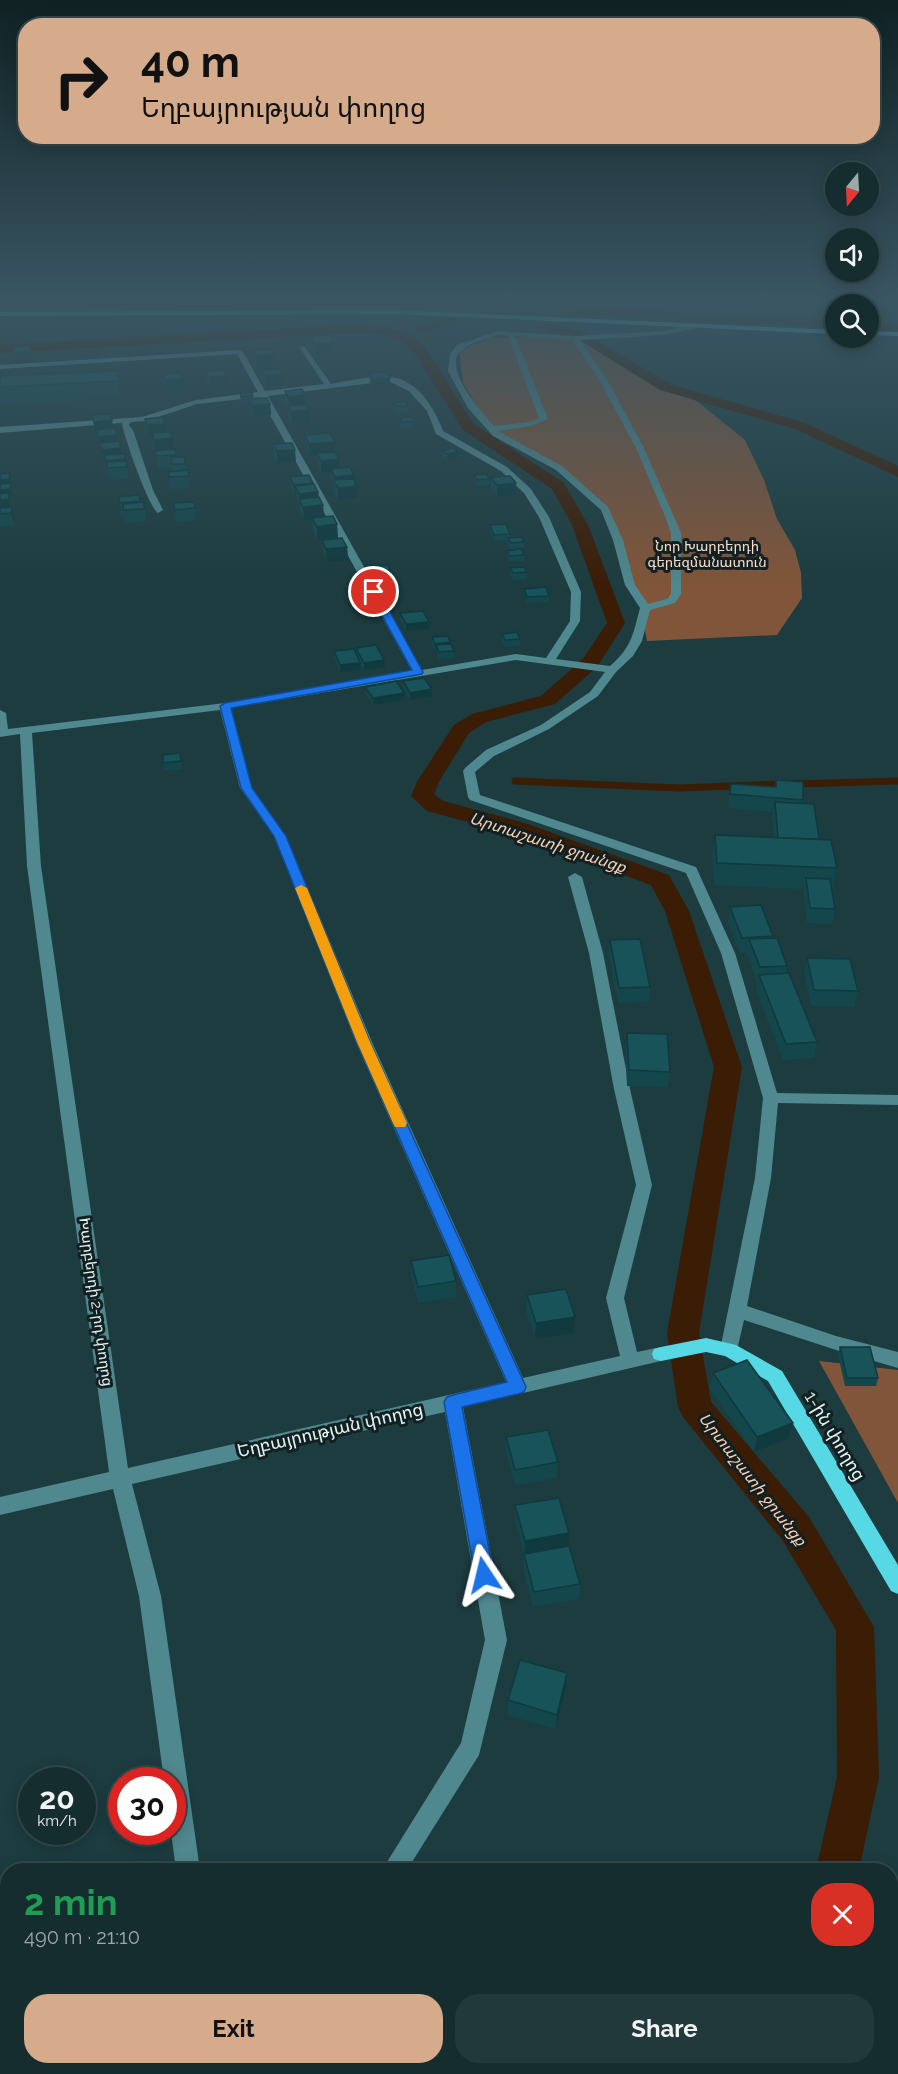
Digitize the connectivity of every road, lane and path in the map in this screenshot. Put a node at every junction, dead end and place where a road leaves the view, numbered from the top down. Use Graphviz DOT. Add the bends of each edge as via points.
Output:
graph roads {
  1 [pos="243,396"];
  2 [pos="266,396"];
  3 [pos="418,396"];
  4 [pos="465,396"];
  5 [pos="535,396"];
  6 [pos="612,396"];
  7 [pos="128,420"];
  8 [pos="492,429"];
  9 [pos="0,430"];
  10 [pos="158,510"];
  11 [pos="645,608"];
  12 [pos="550,660"];
  13 [pos="612,670"];
  14 [pos="418,672"];
  15 [pos="225,706"];
  16 [pos="0,713"];
  17 [pos="26,730"];
  18 [pos="2,733"];
  19 [pos="575,877"];
  20 [pos="771,1098"];
  21 [pos="898,1100"];
  22 [pos="737,1310"];
  23 [pos="729,1350"];
  24 [pos="661,1354"];
  25 [pos="898,1359"];
  26 [pos="630,1361"];
  27 [pos="518,1387"];
  28 [pos="453,1402"];
  29 [pos="120,1478"];
  30 [pos="0,1506"];
  31 [pos="898,1584"];
  32 [pos="187,1863"];
  33 [pos="398,1863"];
  1 -- 7 [label="street" via="196,402"];
  2 -- 14 [label="street"];
  3 -- 12 [label="street" via="431,410 439,432 504,469 528,490 555,538 576,592 574,621"];
  4 -- 8 [label="street"];
  5 -- 8 [label="street" via="544,419"];
  6 -- 11 [label="street" via="640,448 676,533 676,594 671,601"];
  7 -- 9 [label="street"];
  7 -- 10 [label="street" via="125,425"];
  8 -- 11 [label="street" via="559,468 605,509 630,585"];
  11 -- 13 [label="street" via="637,641"];
  12 -- 13 [label="street"];
  12 -- 14 [label="street" via="516,657"];
  13 -- 20 [label="street" via="594,694 545,727 490,753 476,765 470,771 474,797 691,870 728,952"];
  14 -- 15 [label="street"];
  15 -- 17 [label="street"];
  15 -- 27 [label="street" via="246,788 280,836 363,1042"];
  16 -- 18 [label="street"];
  17 -- 18 [label="street"];
  17 -- 29 [label="street, Խարբերդի 2-րդ փողոց" via="34,866"];
  19 -- 26 [label="street" via="596,953 644,1185 615,1298"];
  20 -- 21 [label="street"];
  20 -- 22 [label="street" via="763,1178"];
  22 -- 23 [label="street"];
  22 -- 25 [label="street"];
  23 -- 24 [label="main road, 1-ին փողոց" via="706,1345"];
  23 -- 31 [label="main road, 1-ին փողոց" via="775,1376"];
  24 -- 26 [label="street, Եղբայրության փողոց"];
  26 -- 27 [label="street, Եղբայրության փողոց"];
  27 -- 28 [label="street, Եղբայրության փողոց"];
  28 -- 29 [label="street, Եղբայրության փողոց"];
  28 -- 33 [label="street" via="496,1640 471,1747"];
  29 -- 30 [label="street, Եղբայրության փողոց"];
  29 -- 32 [label="street, Խարբերդի 2-րդ փողոց" via="150,1596"];
}
